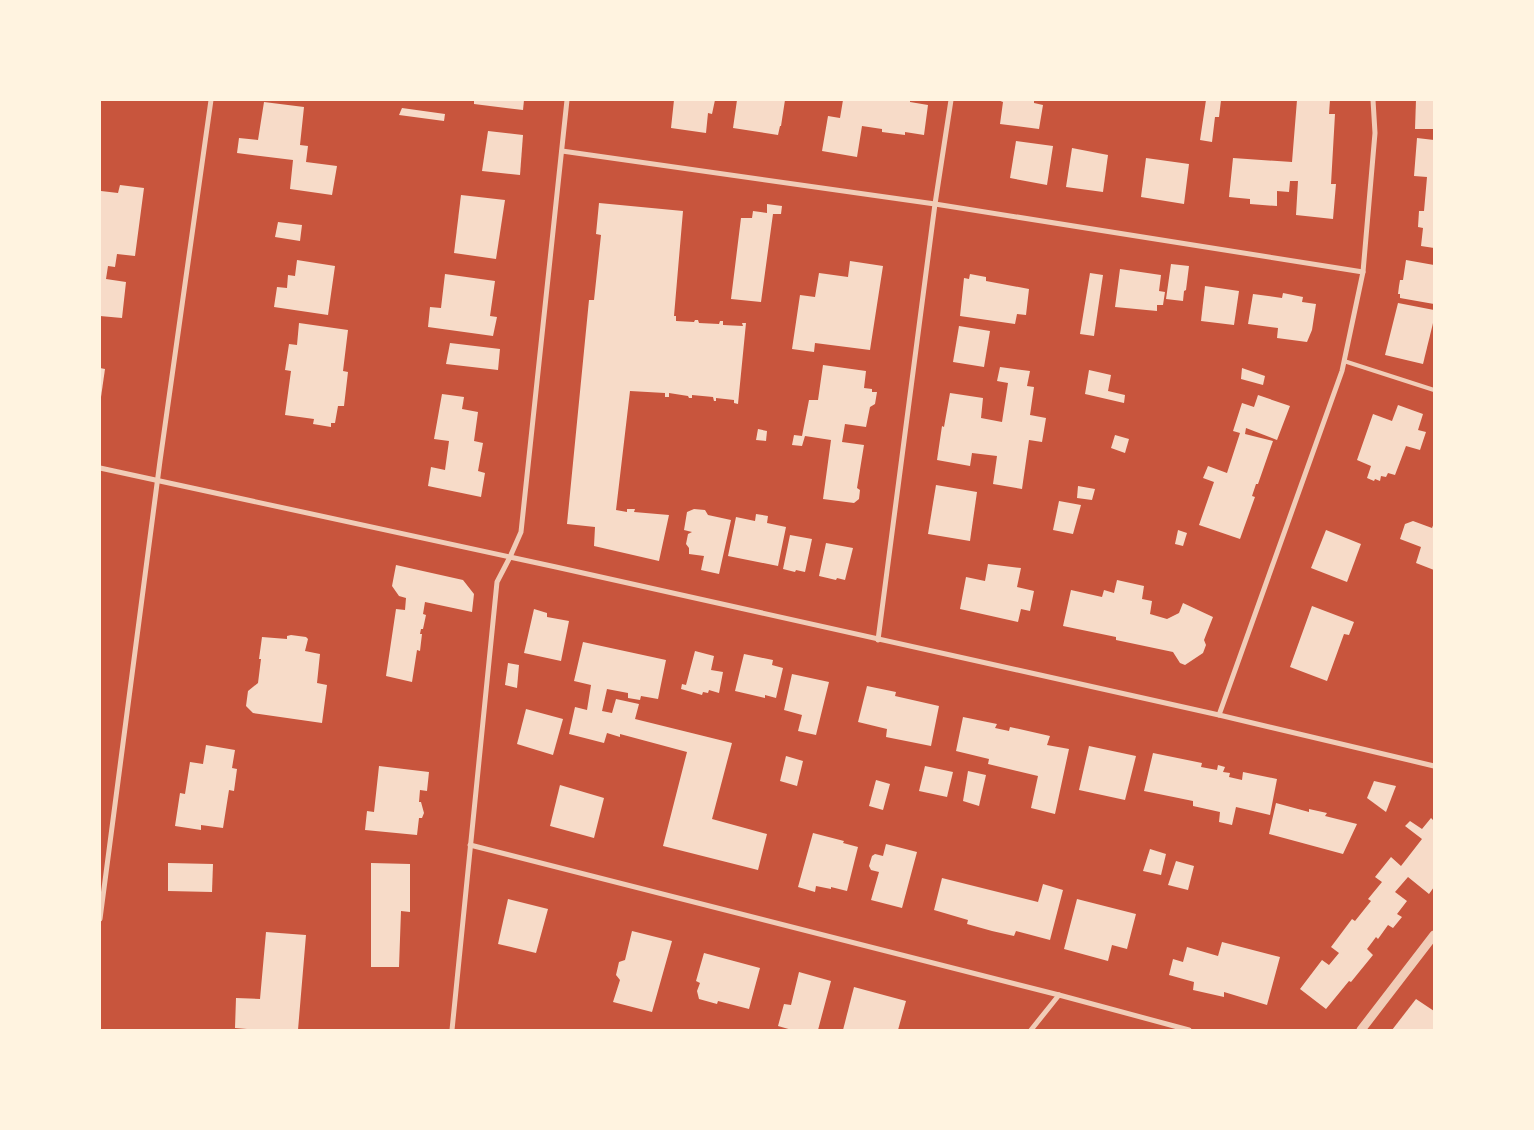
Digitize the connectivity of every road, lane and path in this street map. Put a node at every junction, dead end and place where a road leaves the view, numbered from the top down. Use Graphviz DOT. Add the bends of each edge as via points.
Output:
graph roads {
  1 [pos="211,100"];
  2 [pos="567,100"];
  3 [pos="951,100"];
  4 [pos="1373,100"];
  5 [pos="562,151"];
  6 [pos="935,204"];
  7 [pos="1363,272"];
  8 [pos="1344,360"];
  9 [pos="1434,390"];
  10 [pos="100,468"];
  11 [pos="157,480"];
  12 [pos="510,557"];
  13 [pos="878,640"];
  14 [pos="1219,716"];
  15 [pos="1434,766"];
  16 [pos="470,845"];
  17 [pos="102,892"];
  18 [pos="100,919"];
  19 [pos="1434,935"];
  20 [pos="1059,995"];
  21 [pos="452,1030"];
  22 [pos="1031,1030"];
  23 [pos="1189,1030"];
  24 [pos="1361,1030"];
  1 -- 11 [label="street"];
  2 -- 5 [label="street"];
  3 -- 6 [label="street"];
  4 -- 7 [label="street" via="1375,133"];
  5 -- 6 [label="street"];
  5 -- 12 [label="street" via="521,532"];
  6 -- 7 [label="street"];
  6 -- 13 [label="street"];
  7 -- 8 [label="street"];
  8 -- 9 [label="lane"];
  8 -- 14 [label="street"];
  10 -- 11 [label="street"];
  11 -- 12 [label="street"];
  11 -- 17 [label="street"];
  12 -- 13 [label="street"];
  12 -- 16 [label="street" via="497,582"];
  13 -- 14 [label="street"];
  14 -- 15 [label="street"];
  16 -- 20 [label="street"];
  16 -- 21 [label="street"];
  17 -- 18 [label="street"];
  19 -- 24 [label="street"];
  20 -- 22 [label="street"];
  20 -- 23 [label="street"];
}
